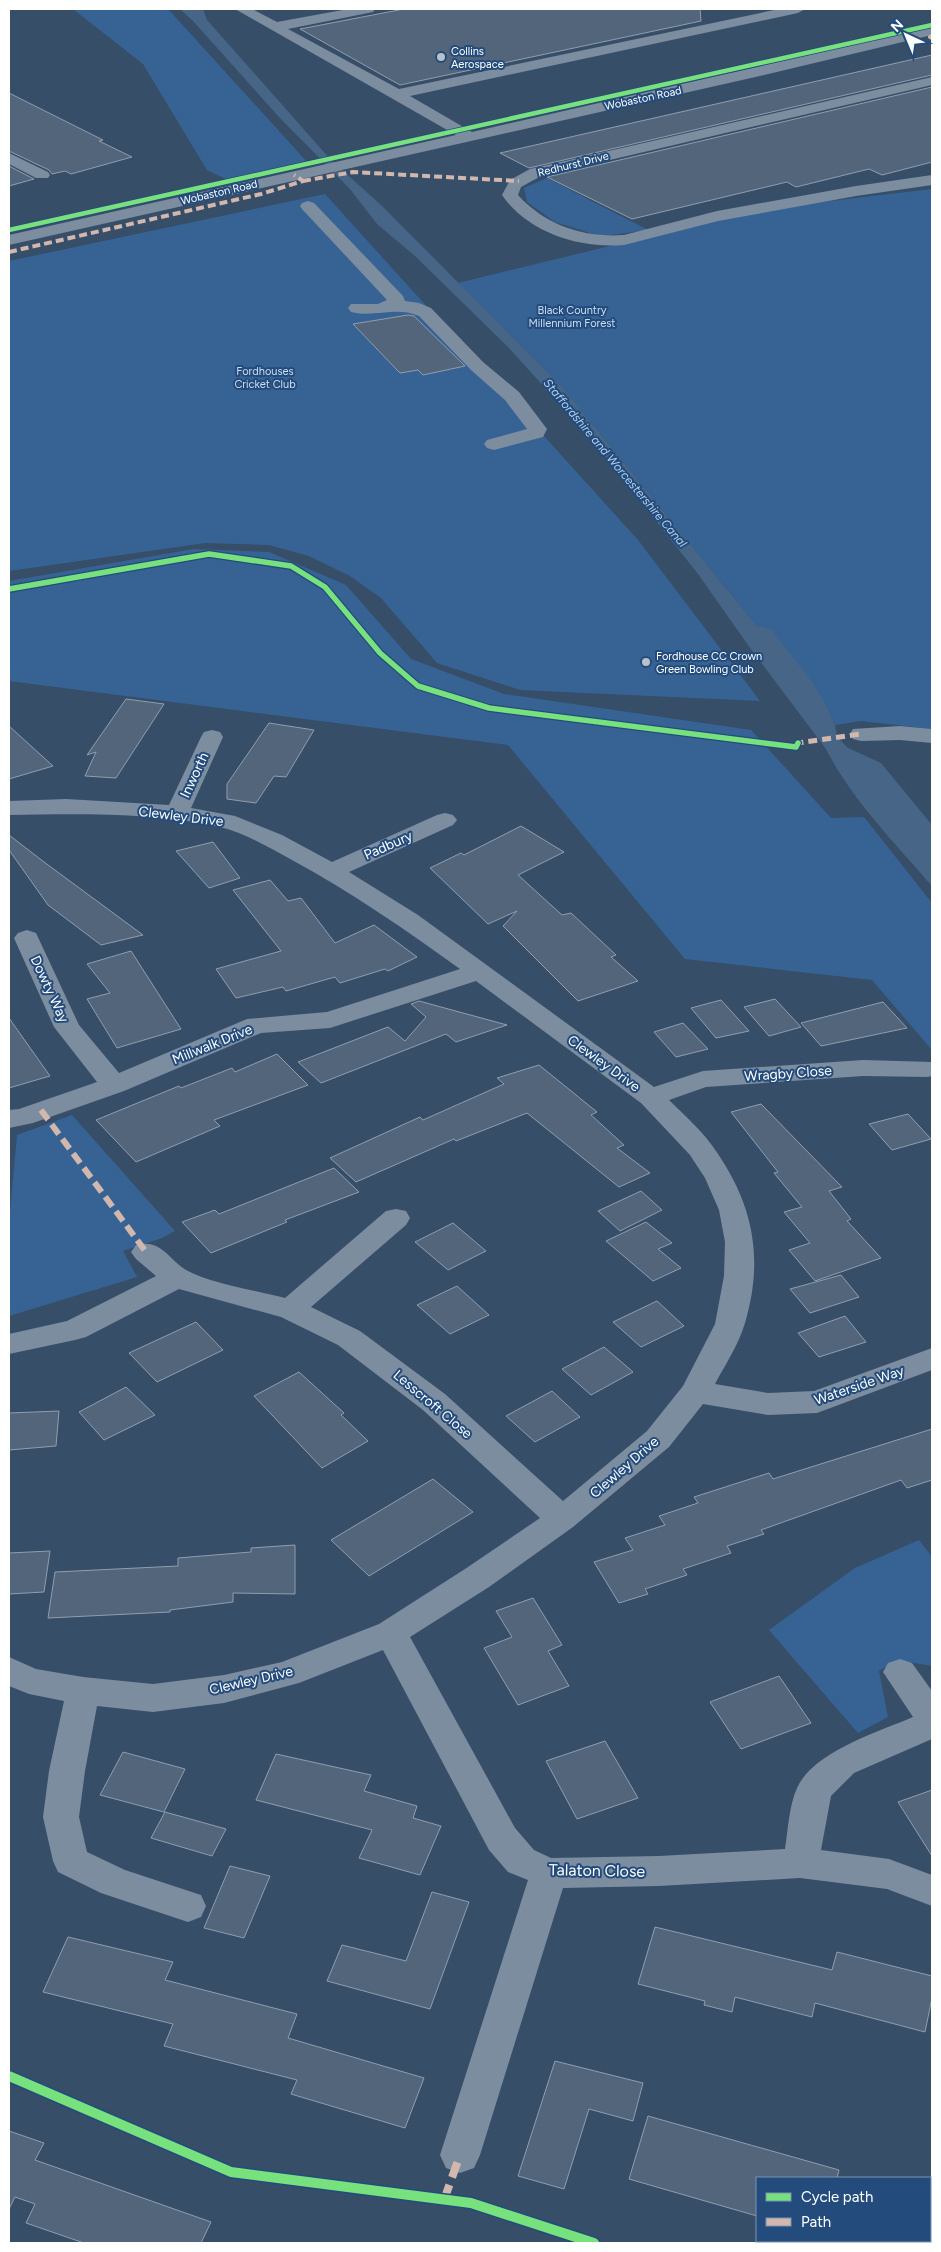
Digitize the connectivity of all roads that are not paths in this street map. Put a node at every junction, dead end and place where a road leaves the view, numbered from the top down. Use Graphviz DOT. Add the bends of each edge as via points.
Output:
graph roads {
  1 [pos="242,9"];
  2 [pos="368,9"];
  3 [pos="798,9"];
  4 [pos="275,27"];
  5 [pos="932,31"];
  6 [pos="932,40"];
  7 [pos="751,74"];
  8 [pos="932,81"];
  9 [pos="397,94"];
  10 [pos="468,136"];
  11 [pos="9,158"];
  12 [pos="42,175"];
  13 [pos="932,180"];
  14 [pos="308,206"];
  15 [pos="9,240"];
  16 [pos="365,266"];
  17 [pos="343,270"];
  18 [pos="392,305"];
  19 [pos="357,308"];
  20 [pos="494,444"];
  21 [pos="861,734"];
  22 [pos="932,736"];
  23 [pos="212,737"];
  24 [pos="9,808"];
  25 [pos="177,813"];
  26 [pos="445,820"];
  27 [pos="331,871"];
  28 [pos="27,938"];
  29 [pos="478,972"];
  30 [pos="927,1069"];
  31 [pos="114,1085"];
  32 [pos="652,1097"];
  33 [pos="9,1119"];
  34 [pos="396,1218"];
  35 [pos="146,1252"];
  36 [pos="177,1278"];
  37 [pos="290,1309"];
  38 [pos="9,1344"];
  39 [pos="932,1359"];
  40 [pos="696,1392"];
  41 [pos="562,1519"];
  42 [pos="392,1633"];
  43 [pos="9,1670"];
  44 [pos="900,1672"];
  45 [pos="83,1691"];
  46 [pos="932,1717"];
  47 [pos="932,1724"];
  48 [pos="800,1863"];
  49 [pos="549,1873"];
  50 [pos="932,1891"];
  51 [pos="188,1906"];
  52 [pos="460,2155"];
  1 -- 4 [label="street"];
  2 -- 4 [label="street"];
  3 -- 9 [label="street"];
  4 -- 9 [label="street"];
  5 -- 7 [label="street, Wobaston Road"];
  6 -- 7 [label="street, Wobaston Road"];
  7 -- 10 [label="street, Wobaston Road"];
  8 -- 13 [label="street, Redhurst Drive" via="536,172 515,184 510,195 524,211 564,234 606,242 744,211"];
  9 -- 10 [label="street"];
  10 -- 15 [label="street, Wobaston Road"];
  11 -- 12 [label="street"];
  14 -- 16 [label="street"];
  16 -- 17 [label="street"];
  16 -- 18 [label="street" via="397,300"];
  18 -- 19 [label="street" via="367,310"];
  18 -- 20 [label="street" via="425,312 477,366 512,396 537,429 536,432"];
  21 -- 22 [label="street"];
  23 -- 25 [label="street, Inworth"];
  24 -- 25 [label="street, Clewley Drive" via="66,806"];
  25 -- 27 [label="street, Clewley Drive" via="227,821 274,840"];
  26 -- 27 [label="street, Padbury"];
  27 -- 29 [label="street, Clewley Drive" via="409,920"];
  28 -- 31 [label="street, Dowty Way" via="67,1027"];
  29 -- 31 [label="street, Millwalk Drive" via="330,1020 256,1025"];
  29 -- 32 [label="street, Clewley Drive"];
  30 -- 32 [label="street, Wragby Close" via="863,1068 703,1080"];
  31 -- 33 [label="street, Millwalk Drive"];
  32 -- 40 [label="street, Clewley Drive" via="700,1149 719,1178 734,1210 739,1242 739,1276 730,1324"];
  34 -- 37 [label="street"];
  35 -- 36 [label="street"];
  36 -- 37 [label="street, Lesscroft Close"];
  36 -- 38 [label="street" via="75,1330"];
  37 -- 41 [label="street, Lesscroft Close" via="349,1338 434,1402"];
  39 -- 40 [label="street, Waterside Way" via="817,1402 768,1404"];
  40 -- 41 [label="street, Clewley Drive" via="658,1439"];
  41 -- 42 [label="street, Clewley Drive"];
  42 -- 45 [label="street, Clewley Drive" via="287,1674 224,1689 153,1698"];
  42 -- 49 [label="street, Talaton Close" via="502,1839 521,1861"];
  43 -- 45 [label="street, Clewley Drive" via="29,1681"];
  44 -- 46 [label="street"];
  45 -- 51 [label="street" via="60,1817 71,1861 114,1882"];
  47 -- 48 [label="street" via="842,1763 814,1790"];
  48 -- 49 [label="street, Talaton Close"];
  48 -- 50 [label="street, Talaton Close" via="888,1874"];
  49 -- 52 [label="street"];
}
